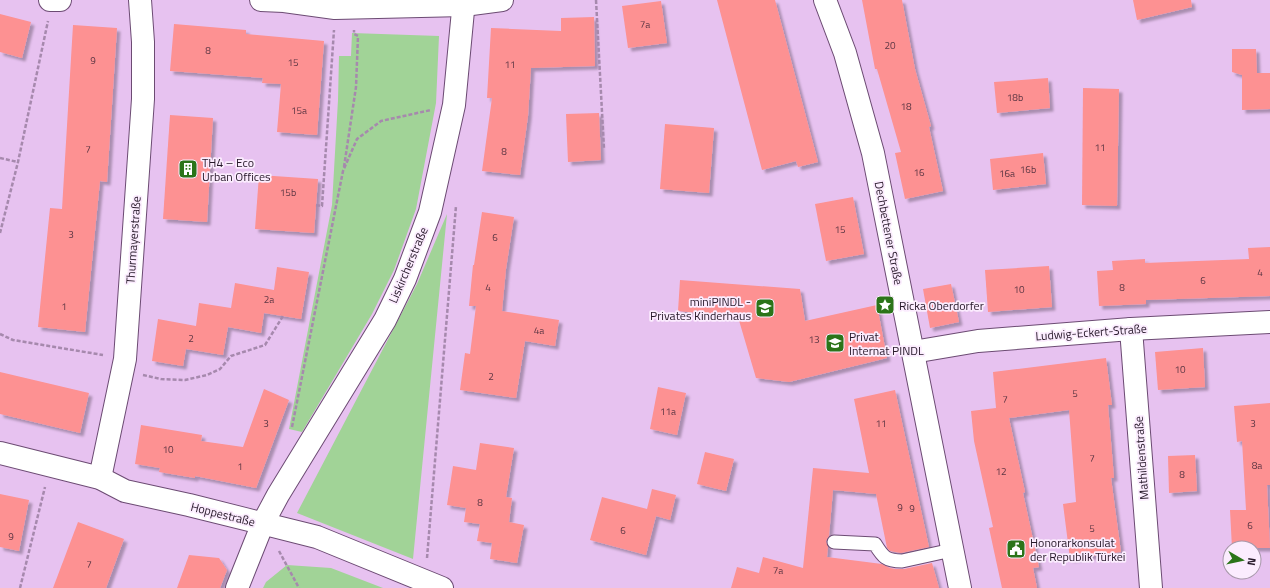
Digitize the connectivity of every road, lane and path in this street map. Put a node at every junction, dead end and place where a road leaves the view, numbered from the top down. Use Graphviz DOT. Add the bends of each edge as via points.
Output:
graph roads {
  1 [pos="54,0"];
  2 [pos="140,0"];
  3 [pos="261,0"];
  4 [pos="502,0"];
  5 [pos="596,0"];
  6 [pos="825,0"];
  7 [pos="464,3"];
  8 [pos="344,7"];
  9 [pos="454,105"];
  10 [pos="604,149"];
  11 [pos="0,158"];
  12 [pos="18,162"];
  13 [pos="343,171"];
  14 [pos="456,203"];
  15 [pos="316,205"];
  16 [pos="0,232"];
  17 [pos="283,316"];
  18 [pos="1270,322"];
  19 [pos="1131,329"];
  20 [pos="0,334"];
  21 [pos="914,352"];
  22 [pos="124,365"];
  23 [pos="290,433"];
  24 [pos="0,454"];
  25 [pos="50,466"];
  26 [pos="100,478"];
  27 [pos="263,523"];
  28 [pos="834,542"];
  29 [pos="952,550"];
  30 [pos="436,585"];
  31 [pos="20,588"];
  32 [pos="237,588"];
  33 [pos="298,588"];
  34 [pos="960,588"];
  35 [pos="1151,588"];
  1 -- 12 [label="path"];
  2 -- 22 [label="street, Thurmayerstraße" via="143,99"];
  3 -- 8 [label="street"];
  4 -- 7 [label="street"];
  5 -- 10 [label="path"];
  6 -- 21 [label="street, Dechbettener Straße" via="845,53 873,152"];
  7 -- 8 [label="street"];
  7 -- 9 [label="street, Liskircherstraße"];
  8 -- 13 [label="path" via="354,34 358,36 356,87"];
  8 -- 15 [label="path" via="322,206"];
  9 -- 13 [label="path" via="381,121 357,139"];
  9 -- 27 [label="street, Liskircherstraße" via="430,212 405,279 385,320 278,494"];
  11 -- 12 [label="path"];
  12 -- 16 [label="path"];
  13 -- 23 [label="path"];
  14 -- 30 [label="path" via="427,565"];
  17 -- 22 [label="path" via="265,345 231,356 220,369 208,374 185,380 161,379"];
  18 -- 19 [label="street, Ludwig-Eckert-Straße"];
  19 -- 21 [label="street, Ludwig-Eckert-Straße" via="978,341"];
  19 -- 35 [label="street, Mathildenstraße"];
  20 -- 22 [label="path" via="13,340"];
  21 -- 29 [label="street, Dechbettener Straße"];
  22 -- 26 [label="street, Thurmayerstraße"];
  24 -- 25 [label="street, Hoppestraße"];
  25 -- 26 [label="street, Hoppestraße"];
  25 -- 31 [label="path"];
  26 -- 27 [label="street, Hoppestraße" via="125,491"];
  27 -- 30 [label="street, Hoppestraße" via="317,537"];
  27 -- 32 [label="street, Liskircherstraße"];
  27 -- 33 [label="path"];
  28 -- 29 [label="lane" via="875,544 881,554 894,561"];
  29 -- 34 [label="street, Dechbettener Straße"];
}
